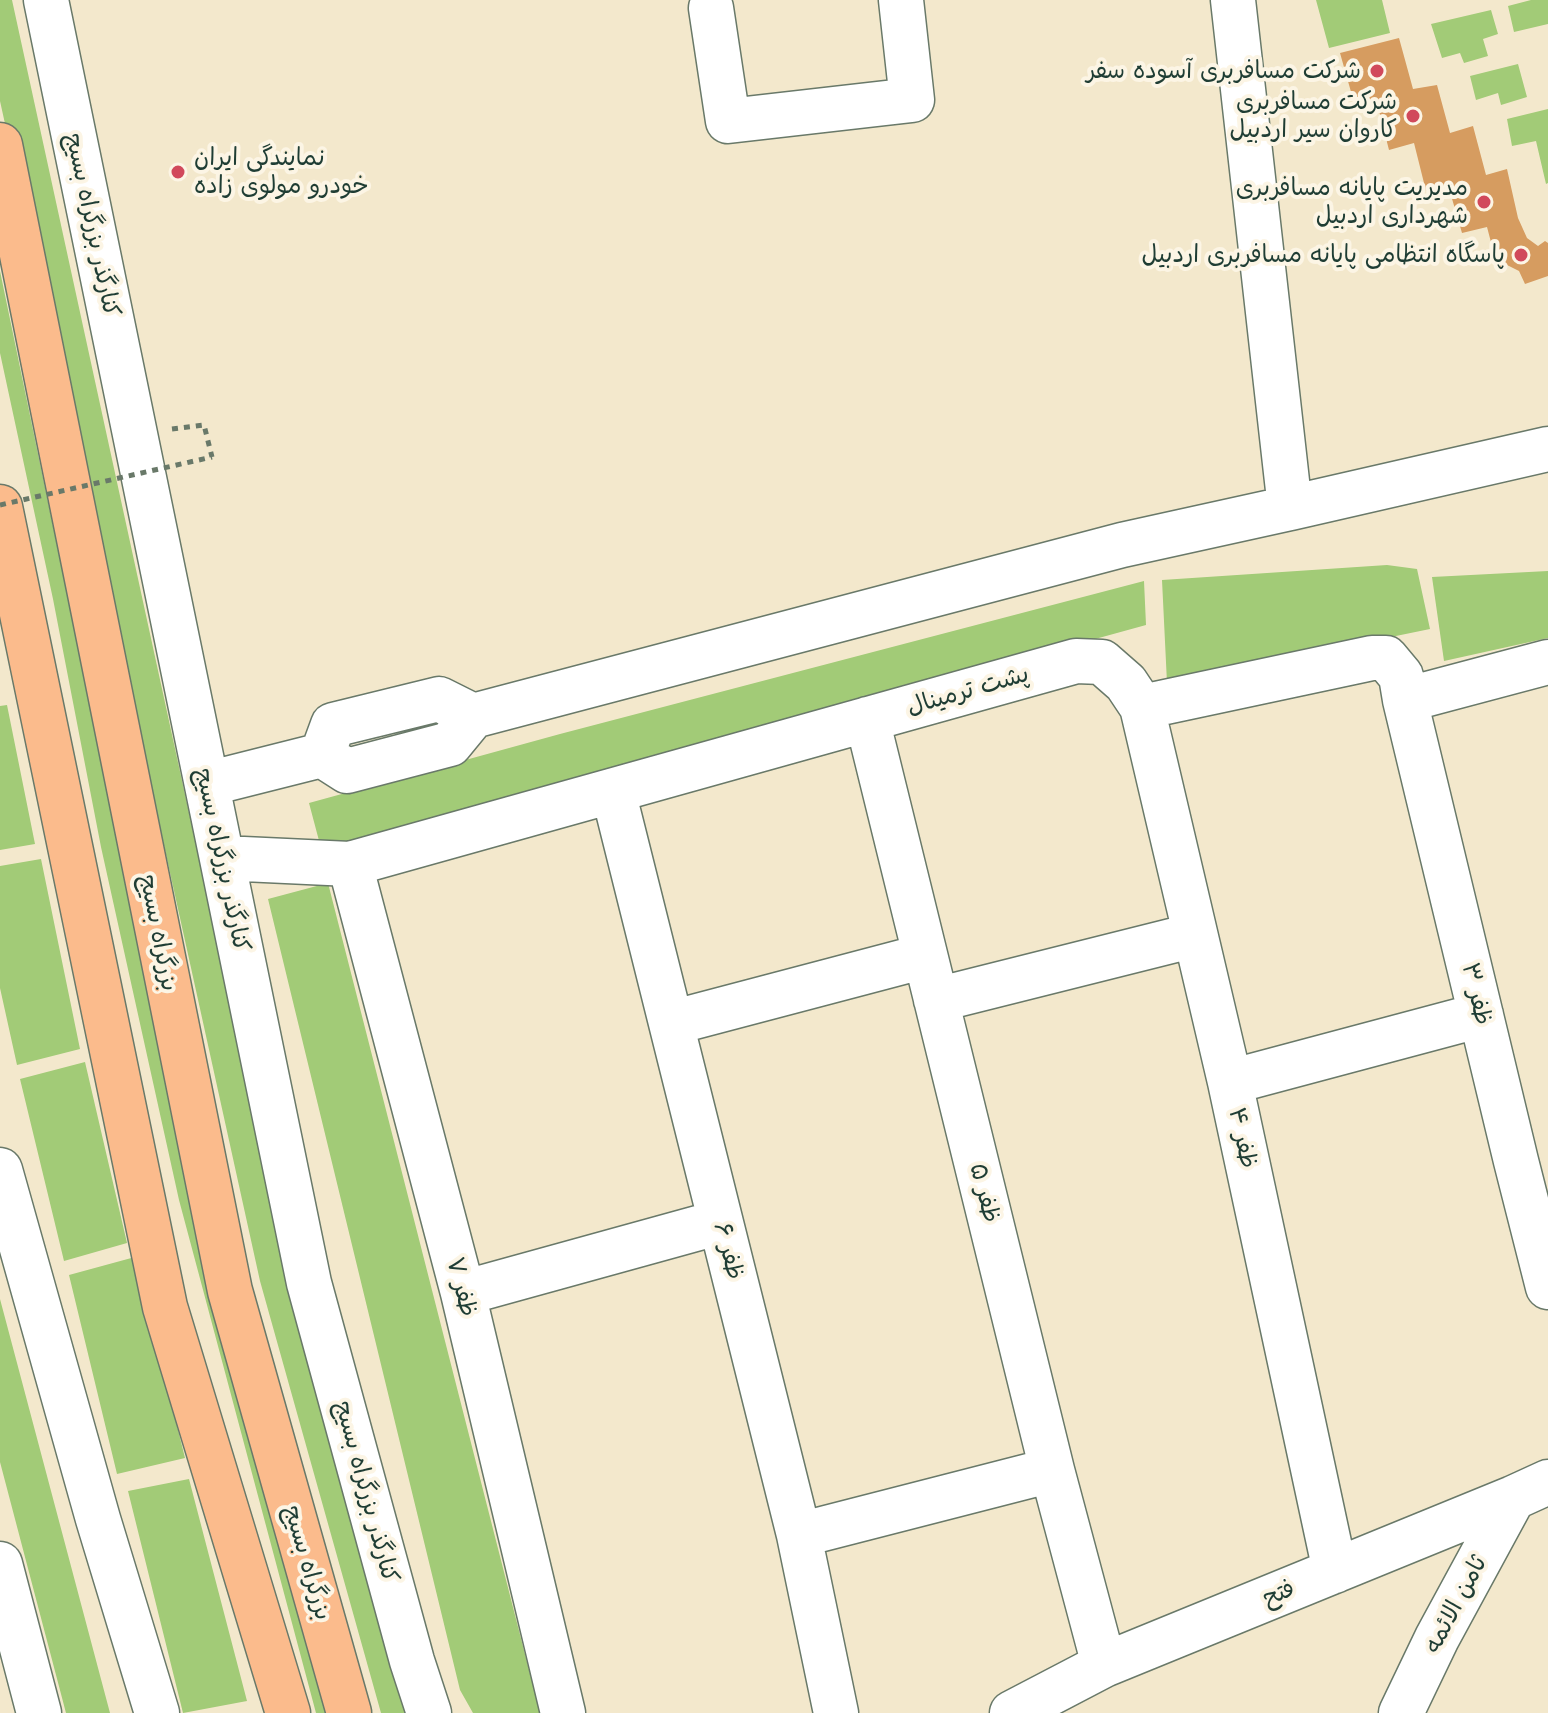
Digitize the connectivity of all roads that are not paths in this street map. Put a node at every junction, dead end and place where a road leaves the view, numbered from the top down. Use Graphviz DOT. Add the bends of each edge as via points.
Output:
graph roads {
  1 [pos="46,0"];
  2 [pos="901,0"];
  3 [pos="1233,0"];
  4 [pos="711,8"];
  5 [pos="0,145"];
  6 [pos="1548,449"];
  7 [pos="0,506"];
  8 [pos="1290,508"];
  9 [pos="1548,662"];
  10 [pos="1405,700"];
  11 [pos="1142,707"];
  12 [pos="867,719"];
  13 [pos="207,784"];
  14 [pos="613,791"];
  15 [pos="222,858"];
  16 [pos="350,864"];
  17 [pos="1195,935"];
  18 [pos="925,956"];
  19 [pos="936,1000"];
  20 [pos="1481,1015"];
  21 [pos="671,1023"];
  22 [pos="1230,1082"];
  23 [pos="1532,1157"];
  24 [pos="0,1170"];
  25 [pos="720,1222"];
  26 [pos="1548,1287"];
  27 [pos="463,1293"];
  28 [pos="1052,1470"];
  29 [pos="1531,1490"];
  30 [pos="799,1535"];
  31 [pos="1414,1539"];
  32 [pos="0,1564"];
  33 [pos="1335,1571"];
  34 [pos="1454,1608"];
  35 [pos="1104,1665"];
  36 [pos="1019,1712"];
  37 [pos="39,1713"];
  38 [pos="157,1713"];
  39 [pos="288,1713"];
  40 [pos="349,1713"];
  41 [pos="429,1713"];
  42 [pos="563,1713"];
  43 [pos="836,1713"];
  44 [pos="1401,1713"];
  1 -- 13 [label="street, کنارگذر بزرگراه بسیج"];
  2 -- 4 [label="street" via="912,100 728,121"];
  3 -- 8 [label="street"];
  5 -- 40 [label="highway, بزرگراه بسیج" via="230,1291"];
  6 -- 8 [label="street"];
  7 -- 39 [label="highway" via="165,1307"];
  8 -- 13 [label="street" via="1122,545 473,716 450,744 347,771 322,755"];
  9 -- 10 [label="street"];
  10 -- 11 [label="street" via="1401,676 1386,658 1372,658"];
  10 -- 20 [label="street, ظفر ۳"];
  11 -- 12 [label="street, پشت ترمینال" via="1102,662 1076,661"];
  11 -- 17 [label="street, ظفر ۴"];
  12 -- 14 [label="street, پشت ترمینال"];
  12 -- 18 [label="street, ظفر ۵"];
  13 -- 15 [label="street, کنارگذر بزرگراه بسیج"];
  14 -- 16 [label="street, پشت ترمینال"];
  14 -- 21 [label="street, ظفر ۶"];
  15 -- 16 [label="street, پشت ترمینال"];
  15 -- 41 [label="street, کنارگذر بزرگراه بسیج" via="309,1283"];
  16 -- 27 [label="street, ظفر ۷"];
  17 -- 19 [label="street"];
  17 -- 22 [label="street, ظفر ۴"];
  18 -- 19 [label="street, ظفر ۵"];
  18 -- 21 [label="street"];
  19 -- 28 [label="street, ظفر ۵"];
  20 -- 22 [label="street"];
  20 -- 23 [label="street, ظفر ۳"];
  21 -- 25 [label="street, ظفر ۶"];
  22 -- 33 [label="street, ظفر ۴"];
  23 -- 26 [label="street, ظفر ۳"];
  24 -- 38 [label="street"];
  25 -- 27 [label="street"];
  25 -- 30 [label="street, ظفر ۶"];
  27 -- 42 [label="street, ظفر ۷"];
  28 -- 30 [label="street"];
  28 -- 35 [label="street, ظفر ۵"];
  29 -- 31 [label="street, فتح"];
  29 -- 34 [label="street, ثامن الائمه"];
  30 -- 43 [label="street, ظفر ۶"];
  31 -- 33 [label="street, فتح"];
  31 -- 34 [label="street" via="1450,1549"];
  32 -- 37 [label="street"];
  33 -- 35 [label="street, فتح"];
  34 -- 44 [label="street, ثامن الائمه"];
  35 -- 36 [label="street, فتح"];
}
